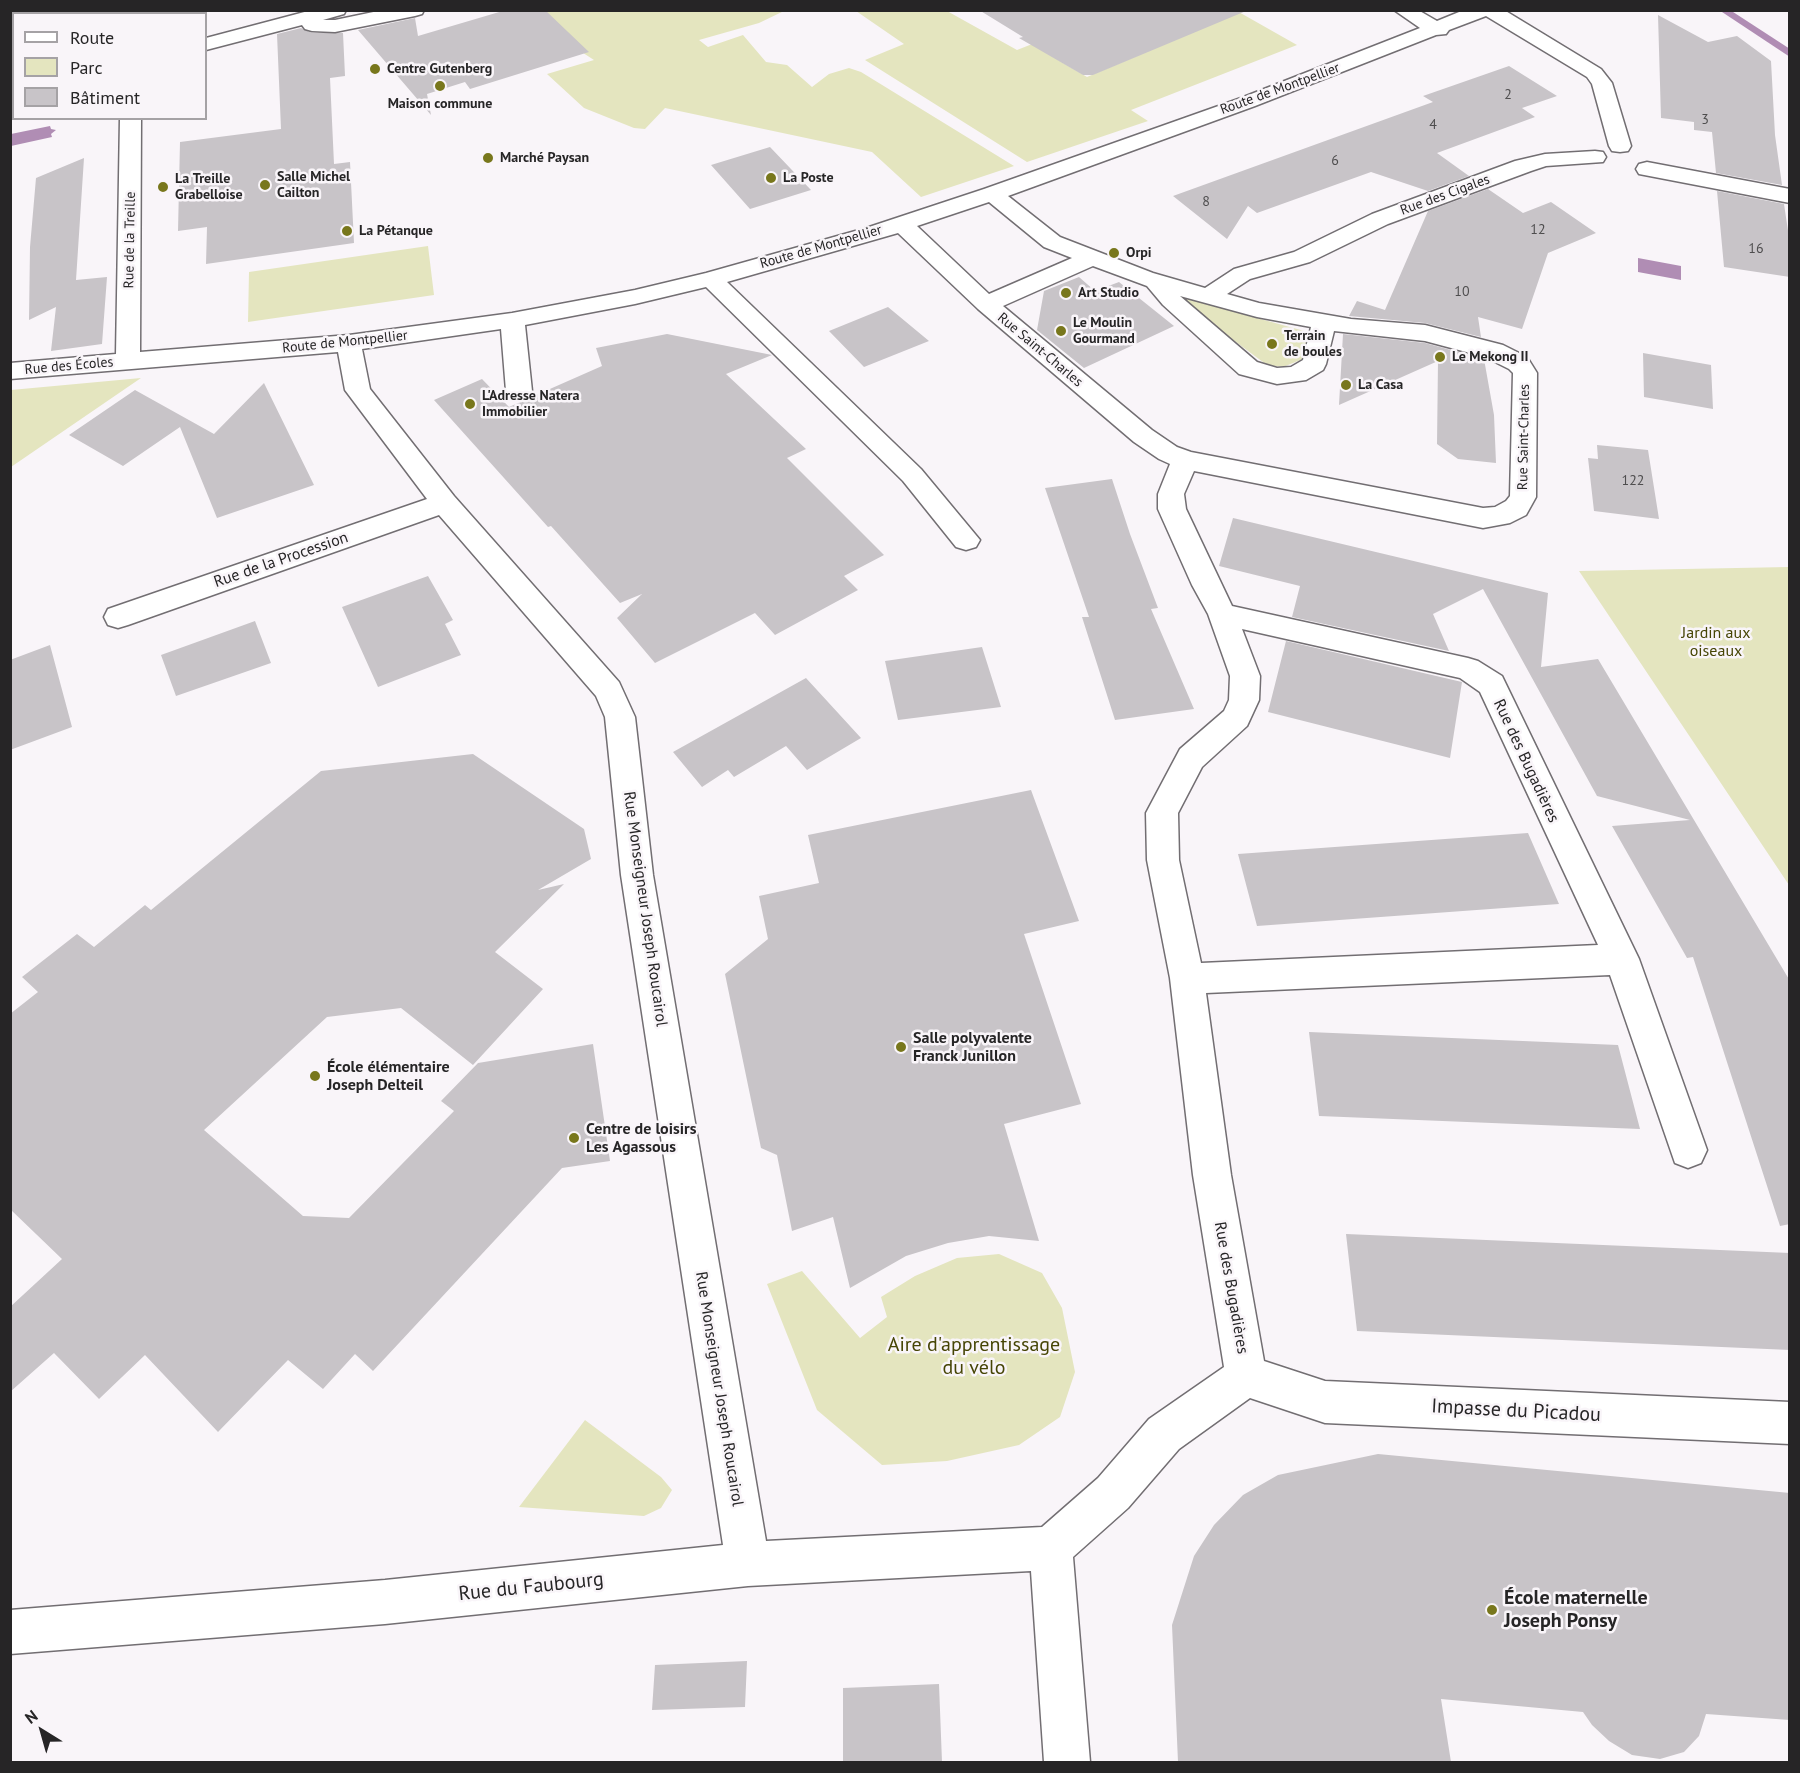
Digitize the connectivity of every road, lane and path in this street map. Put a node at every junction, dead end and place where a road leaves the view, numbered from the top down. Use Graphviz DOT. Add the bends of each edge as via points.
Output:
graph roads {
  1 [pos="337,10"];
  2 [pos="415,10"];
  3 [pos="1403,10"];
  4 [pos="1483,10"];
  5 [pos="1490,10"];
  6 [pos="296,20"];
  7 [pos="1439,30"];
  8 [pos="207,44"];
  9 [pos="131,120"];
  10 [pos="1620,146"];
  11 [pos="1609,167"];
  12 [pos="1647,169"];
  13 [pos="992,194"];
  14 [pos="1790,196"];
  15 [pos="902,224"];
  16 [pos="1092,258"];
  17 [pos="711,279"];
  18 [pos="1156,281"];
  19 [pos="1209,296"];
  20 [pos="986,304"];
  21 [pos="512,320"];
  22 [pos="1324,322"];
  23 [pos="349,343"];
  24 [pos="128,362"];
  25 [pos="10,371"];
  26 [pos="519,391"];
  27 [pos="1185,460"];
  28 [pos="444,502"];
  29 [pos="966,540"];
  30 [pos="1222,614"];
  31 [pos="118,617"];
  32 [pos="1622,958"];
  33 [pos="1187,978"];
  34 [pos="1688,1150"];
  35 [pos="1246,1376"];
  36 [pos="1790,1423"];
  37 [pos="1051,1548"];
  38 [pos="748,1563"];
  39 [pos="10,1632"];
  40 [pos="1067,1762"];
  1 -- 6 [label="street"];
  2 -- 6 [label="street" via="335,26"];
  3 -- 7 [label="street"];
  4 -- 7 [label="street, Route de Montpellier"];
  5 -- 10 [label="street" via="1594,73 1602,83"];
  6 -- 8 [label="street"];
  7 -- 13 [label="street, Route de Montpellier"];
  9 -- 24 [label="street, Rue de la Treille"];
  10 -- 11 [label="street, Rue des Cigales" via="1599,149"];
  10 -- 12 [label="street" via="1640,152 1647,158"];
  11 -- 12 [label="street, Rue des Cigales" via="1641,173"];
  11 -- 19 [label="street, Rue des Cigales" via="1545,160 1523,166 1380,219 1302,257 1242,274"];
  12 -- 14 [label="street, Rue des Cigales"];
  13 -- 15 [label="street, Route de Montpellier"];
  13 -- 16 [label="street, Rue Saint-Charles" via="1052,242"];
  15 -- 17 [label="street, Route de Montpellier"];
  15 -- 20 [label="street, Rue Saint-Charles"];
  16 -- 18 [label="street, Rue Saint-Charles"];
  16 -- 20 [label="street"];
  17 -- 21 [label="street, Route de Montpellier"];
  17 -- 29 [label="street" via="912,475"];
  18 -- 19 [label="street, Rue Saint-Charles"];
  18 -- 22 [label="street" via="1171,300 1248,368 1277,376 1297,374 1314,364"];
  19 -- 22 [label="street, Rue Saint-Charles" via="1257,310"];
  20 -- 27 [label="street, Rue Saint-Charles" via="1143,436"];
  21 -- 23 [label="street, Route de Montpellier"];
  21 -- 26 [label="street"];
  22 -- 27 [label="street, Rue Saint-Charles" via="1425,333 1494,351 1518,363 1525,373 1523,497 1516,508 1500,516 1483,518"];
  23 -- 24 [label="street, Route de Montpellier"];
  23 -- 28 [label="street, Rue Monseigneur Joseph Roucairol" via="358,390"];
  24 -- 25 [label="street, Rue des Écoles"];
  27 -- 30 [label="street, Rue des Bugadières" via="1171,494 1172,508"];
  28 -- 31 [label="street, Rue de la Procession"];
  28 -- 38 [label="street, Rue Monseigneur Joseph Roucairol" via="608,690 621,717 637,875"];
  30 -- 32 [label="street, Rue des Bugadières" via="1468,669 1491,684"];
  30 -- 33 [label="street, Rue des Bugadières" via="1245,676 1244,700 1236,718 1191,758 1162,813 1163,860"];
  32 -- 33 [label="street"];
  32 -- 34 [label="street, Rue des Bugadières"];
  33 -- 35 [label="street, Rue des Bugadières" via="1212,1175"];
  35 -- 36 [label="street, Impasse du Picadou" via="1325,1402"];
  35 -- 37 [label="street, Rue des Bugadières" via="1164,1434 1113,1492"];
  37 -- 38 [label="street, Rue du Faubourg"];
  37 -- 40 [label="street"];
  38 -- 39 [label="street, Rue du Faubourg" via="385,1602"];
}
